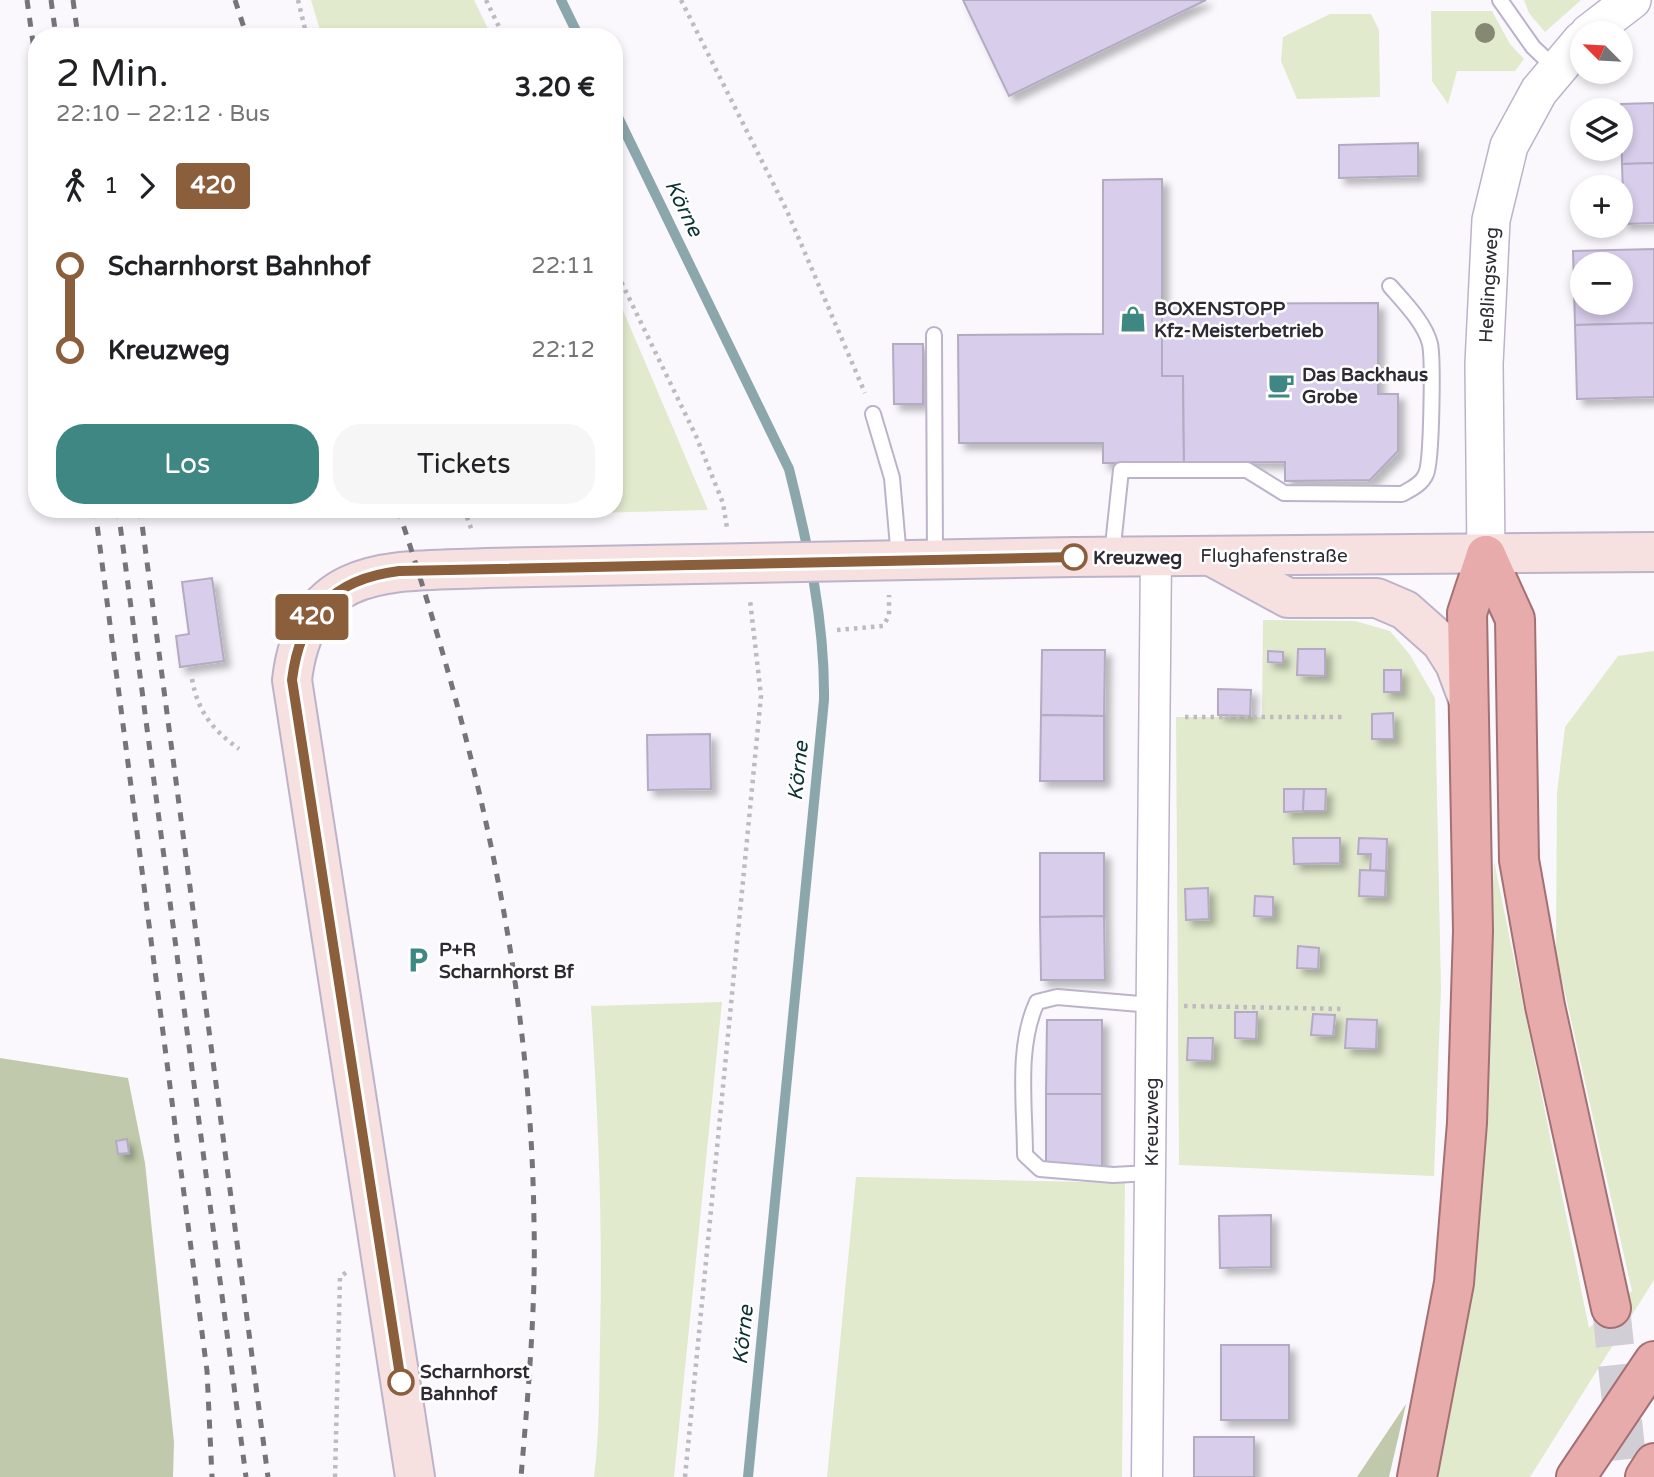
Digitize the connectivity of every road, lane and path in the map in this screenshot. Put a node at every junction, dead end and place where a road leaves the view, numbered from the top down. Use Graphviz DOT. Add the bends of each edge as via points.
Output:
graph roads {
  1 [pos="298,0"];
  2 [pos="486,0"];
  3 [pos="681,0"];
  4 [pos="1500,0"];
  5 [pos="1632,0"];
  6 [pos="1605,21"];
  7 [pos="305,28"];
  8 [pos="500,28"];
  9 [pos="1570,53"];
  10 [pos="1556,69"];
  11 [pos="623,286"];
  12 [pos="1390,286"];
  13 [pos="934,335"];
  14 [pos="873,414"];
  15 [pos="1654,552"];
  16 [pos="1209,555"];
  17 [pos="1486,555"];
  18 [pos="1112,556"];
  19 [pos="1156,556"];
  20 [pos="728,565"];
  21 [pos="908,573"];
  22 [pos="751,619"];
  23 [pos="837,630"];
  24 [pos="192,678"];
  25 [pos="1468,699"];
  26 [pos="1154,716"];
  27 [pos="1345,717"];
  28 [pos="239,749"];
  29 [pos="1152,1005"];
  30 [pos="1345,1009"];
  31 [pos="1150,1173"];
  32 [pos="382,1244"];
  33 [pos="1611,1308"];
  34 [pos="1654,1361"];
  35 [pos="1654,1463"];
  36 [pos="335,1477"];
  37 [pos="415,1477"];
  38 [pos="685,1477"];
  39 [pos="1147,1477"];
  40 [pos="1418,1477"];
  41 [pos="1576,1477"];
  42 [pos="1645,1477"];
  1 -- 7 [label="path"];
  2 -- 8 [label="path"];
  3 -- 14 [label="path" via="787,211"];
  4 -- 10 [label="lane" via="1533,47"];
  5 -- 6 [label="street"];
  9 -- 10 [label="street, Heßlingsweg"];
  10 -- 17 [label="street, Heßlingsweg" via="1509,146 1491,220 1484,364"];
  11 -- 20 [label="path" via="723,503"];
  12 -- 18 [label="lane" via="1430,344 1430,452 1426,475 1415,487 1402,494 1284,493 1247,470 1121,470"];
  13 -- 21 [label="lane"];
  14 -- 21 [label="lane" via="892,478"];
  15 -- 17 [label="main road, Flughafenstraße"];
  16 -- 17 [label="main road, Flughafenstraße"];
  16 -- 19 [label="main road, Flughafenstraße"];
  16 -- 25 [label="main road" via="1288,598 1377,598 1405,611 1441,642"];
  17 -- 25 [label="highway" via="1466,613"];
  17 -- 33 [label="highway" via="1515,619 1519,860 1545,1006"];
  18 -- 19 [label="main road, Flughafenstraße"];
  18 -- 21 [label="main road, Flughafenstraße"];
  19 -- 26 [label="street, Kreuzweg"];
  20 -- 21 [label="main road, Flughafenstraße" via="844,563"];
  20 -- 32 [label="main road, Flughafenstraße" via="391,572 363,578 338,591 318,608 304,629 292,680"];
  21 -- 23 [label="path" via="883,626"];
  22 -- 38 [label="path" via="761,696"];
  24 -- 28 [label="path" via="201,712"];
  25 -- 40 [label="highway" via="1473,931 1467,1123 1454,1283"];
  26 -- 27 [label="path"];
  26 -- 29 [label="street, Kreuzweg"];
  29 -- 30 [label="path"];
  29 -- 31 [label="street, Kreuzweg"];
  29 -- 31 [label="lane" via="1057,997 1037,1002 1025,1045 1024,1095 1025,1155 1040,1169"];
  31 -- 39 [label="street, Kreuzweg"];
  32 -- 36 [label="path" via="340,1278"];
  32 -- 37 [label="main road, Flughafenstraße"];
  34 -- 41 [label="highway"];
  35 -- 42 [label="highway"];
}
